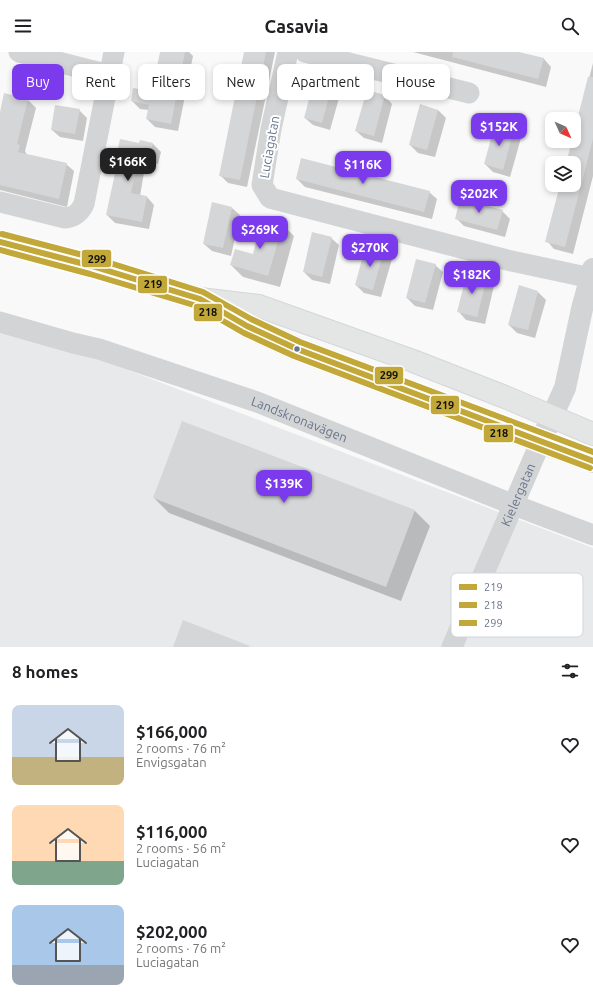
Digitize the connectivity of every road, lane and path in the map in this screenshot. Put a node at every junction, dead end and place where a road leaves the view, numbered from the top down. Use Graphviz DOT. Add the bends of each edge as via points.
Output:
graph roads {
  1 [pos="19,52"];
  2 [pos="114,52"];
  3 [pos="288,52"];
  4 [pos="305,52"];
  5 [pos="111,64"];
  6 [pos="72,66"];
  7 [pos="469,94"];
  8 [pos="104,100"];
  9 [pos="0,202"];
  10 [pos="0,242"];
  11 [pos="592,273"];
  12 [pos="200,299"];
  13 [pos="588,310"];
  14 [pos="0,322"];
  15 [pos="553,417"];
  16 [pos="593,434"];
  17 [pos="541,441"];
  18 [pos="593,461"];
  19 [pos="514,505"];
  20 [pos="593,535"];
  21 [pos="484,573"];
  22 [pos="456,637"];
  23 [pos="452,647"];
  1 -- 6 [label="street"];
  2 -- 5 [label="street"];
  3 -- 11 [label="street, Luciagatan" via="262,185 270,198 507,260"];
  4 -- 7 [label="street"];
  8 -- 9 [label="street" via="84,204 79,212 65,218"];
  10 -- 12 [label="main road" via="92,266"];
  11 -- 13 [label="street, Kielergatan"];
  12 -- 15 [label="main road" via="259,306 413,361"];
  12 -- 17 [label="main road" via="248,326 297,349"];
  13 -- 15 [label="street, Kielergatan" via="565,388"];
  14 -- 19 [label="street, Landskronavägen" via="99,349 257,402"];
  15 -- 16 [label="main road"];
  15 -- 17 [label="street, Kielergatan"];
  17 -- 18 [label="main road"];
  17 -- 19 [label="street, Kielergatan"];
  19 -- 20 [label="street, Landskronavägen"];
  19 -- 21 [label="street, Kielergatan"];
  22 -- 23 [label="street, Kielergatan"];
}
